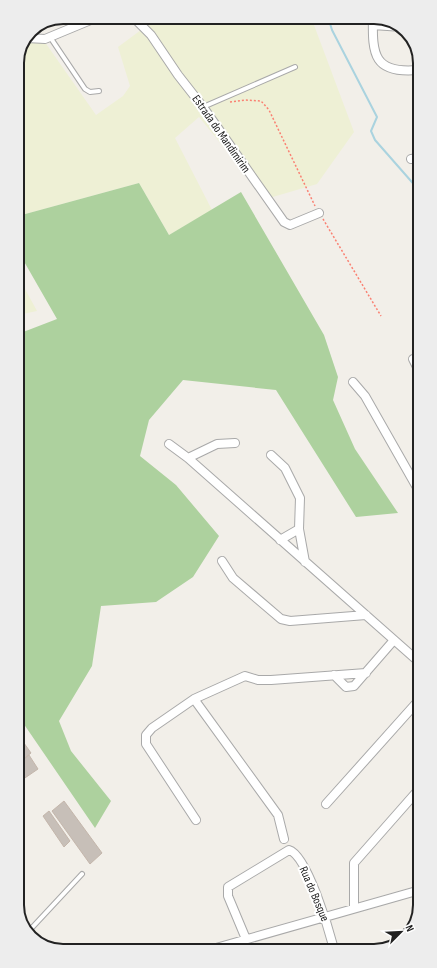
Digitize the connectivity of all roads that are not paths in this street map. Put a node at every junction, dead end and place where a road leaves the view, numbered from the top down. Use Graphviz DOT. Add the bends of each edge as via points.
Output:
graph roads {
  1 [pos="81,24"];
  2 [pos="140,24"];
  3 [pos="373,24"];
  4 [pos="50,37"];
  5 [pos="32,39"];
  6 [pos="295,68"];
  7 [pos="413,70"];
  8 [pos="99,91"];
  9 [pos="203,107"];
  10 [pos="319,213"];
  11 [pos="353,382"];
  12 [pos="235,443"];
  13 [pos="169,444"];
  14 [pos="271,455"];
  15 [pos="188,458"];
  16 [pos="413,480"];
  17 [pos="299,529"];
  18 [pos="280,540"];
  19 [pos="222,561"];
  20 [pos="305,562"];
  21 [pos="366,615"];
  22 [pos="394,640"];
  23 [pos="413,657"];
  24 [pos="366,672"];
  25 [pos="334,675"];
  26 [pos="194,699"];
  27 [pos="413,707"];
  28 [pos="413,796"];
  29 [pos="326,804"];
  30 [pos="196,820"];
  31 [pos="284,839"];
  32 [pos="82,874"];
  33 [pos="413,892"];
  34 [pos="354,908"];
  35 [pos="325,917"];
  36 [pos="32,928"];
  37 [pos="246,939"];
  38 [pos="229,944"];
  39 [pos="333,944"];
  1 -- 4 [label="street"];
  2 -- 9 [label="street, Estrada do Mandimirim" via="151,35"];
  3 -- 7 [label="street" via="374,50 384,66 398,71"];
  4 -- 5 [label="street"];
  4 -- 8 [label="lane" via="85,89 90,92"];
  6 -- 9 [label="lane"];
  9 -- 10 [label="street, Estrada do Mandimirim" via="284,222 290,225"];
  11 -- 16 [label="street" via="366,396"];
  12 -- 15 [label="street" via="217,444"];
  13 -- 15 [label="street"];
  14 -- 17 [label="street" via="285,468 300,498"];
  15 -- 18 [label="street"];
  17 -- 18 [label="street"];
  17 -- 20 [label="street"];
  18 -- 20 [label="street"];
  19 -- 21 [label="street" via="233,578 281,619 290,621"];
  20 -- 21 [label="street"];
  21 -- 22 [label="street"];
  22 -- 23 [label="street"];
  22 -- 24 [label="street"];
  24 -- 25 [label="street"];
  24 -- 25 [label="street" via="357,684 349,688"];
  25 -- 26 [label="street" via="271,680 245,676"];
  26 -- 30 [label="street" via="152,728 146,735 146,744"];
  26 -- 31 [label="street" via="278,815"];
  27 -- 29 [label="street"];
  28 -- 34 [label="street" via="354,863"];
  32 -- 36 [label="lane"];
  33 -- 34 [label="street"];
  34 -- 35 [label="street"];
  35 -- 37 [label="street"];
  35 -- 37 [label="street, Rua do Bosque" via="303,866 294,851 289,850 227,889"];
  35 -- 39 [label="street, Rua do Bosque"];
  37 -- 38 [label="street"];
}
